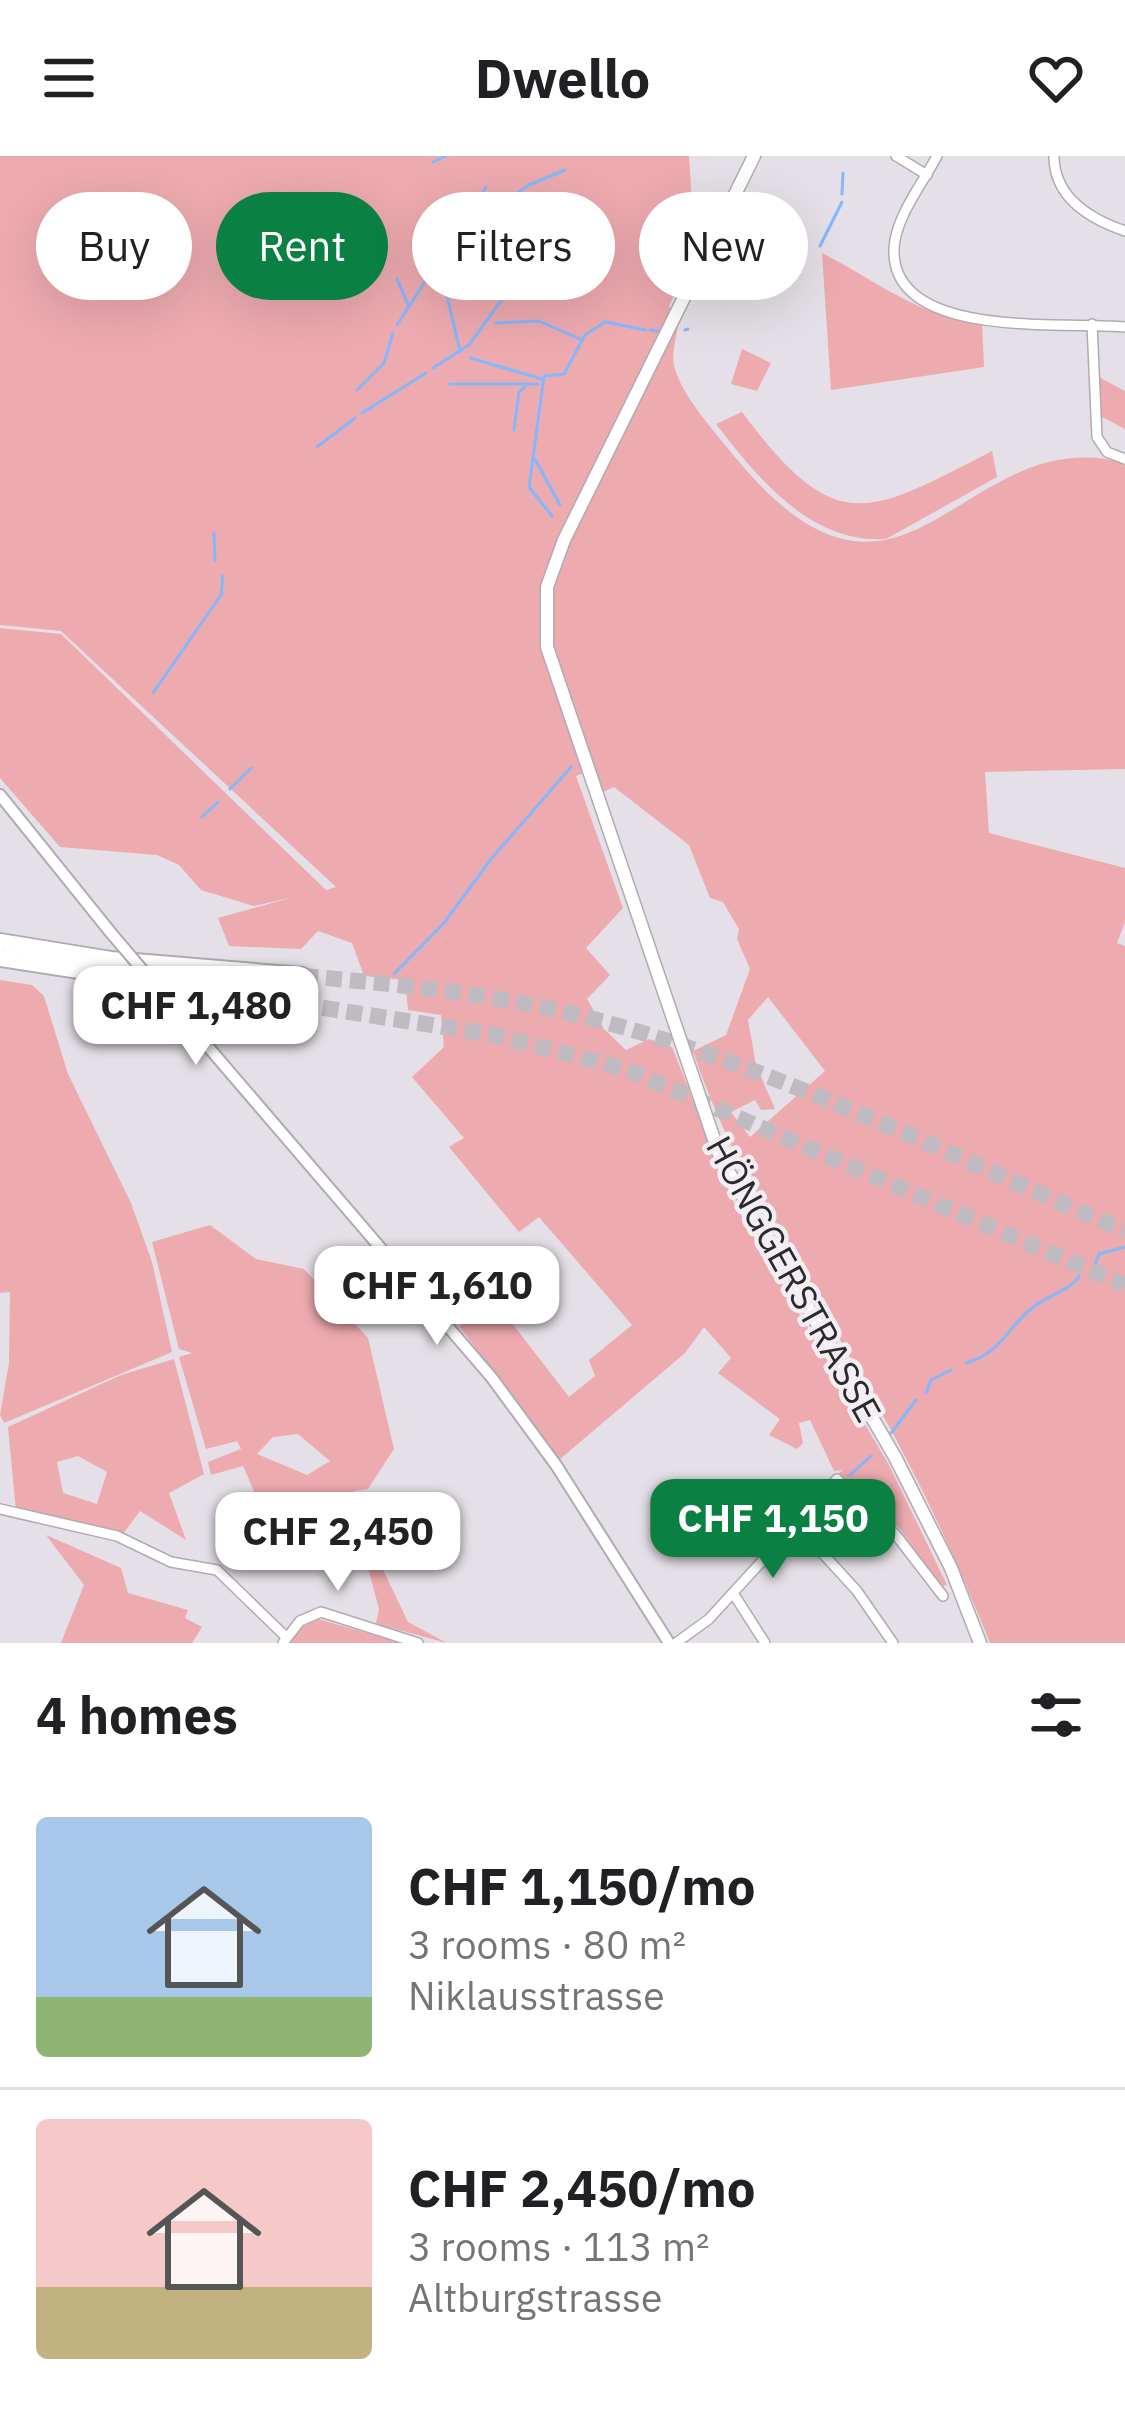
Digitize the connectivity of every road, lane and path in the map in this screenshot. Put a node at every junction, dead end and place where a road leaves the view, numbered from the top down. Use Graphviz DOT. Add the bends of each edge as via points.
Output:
graph roads {
  1 [pos="754,156"];
  2 [pos="896,156"];
  3 [pos="938,156"];
  4 [pos="1054,156"];
  5 [pos="927,175"];
  6 [pos="1125,231"];
  7 [pos="1092,324"];
  8 [pos="1125,327"];
  9 [pos="1125,460"];
  10 [pos="0,795"];
  11 [pos="0,940"];
  12 [pos="0,958"];
  13 [pos="302,976"];
  14 [pos="299,1004"];
  15 [pos="0,1509"];
  16 [pos="794,1522"];
  17 [pos="733,1592"];
  18 [pos="943,1595"];
  19 [pos="284,1640"];
  20 [pos="418,1643"];
  21 [pos="673,1643"];
  22 [pos="765,1643"];
  23 [pos="893,1643"];
  24 [pos="980,1643"];
  1 -- 24 [label="main road, HÖNGGERSTRASSE" via="554,564 544,610 547,647 720,1157 914,1492"];
  2 -- 5 [label="street"];
  3 -- 5 [label="street"];
  4 -- 6 [label="street" via="1059,180 1080,209"];
  5 -- 7 [label="street" via="894,250 900,277 917,299 946,314"];
  7 -- 8 [label="street"];
  7 -- 9 [label="street" via="1096,437"];
  10 -- 21 [label="street, bridge" via="492,1378"];
  11 -- 13 [label="highway" via="111,960"];
  12 -- 14 [label="highway"];
  15 -- 19 [label="street" via="217,1570"];
  16 -- 17 [label="street"];
  16 -- 18 [label="street" via="837,1479"];
  16 -- 23 [label="street"];
  17 -- 21 [label="street"];
  17 -- 22 [label="street"];
  19 -- 20 [label="street" via="321,1612"];
}
